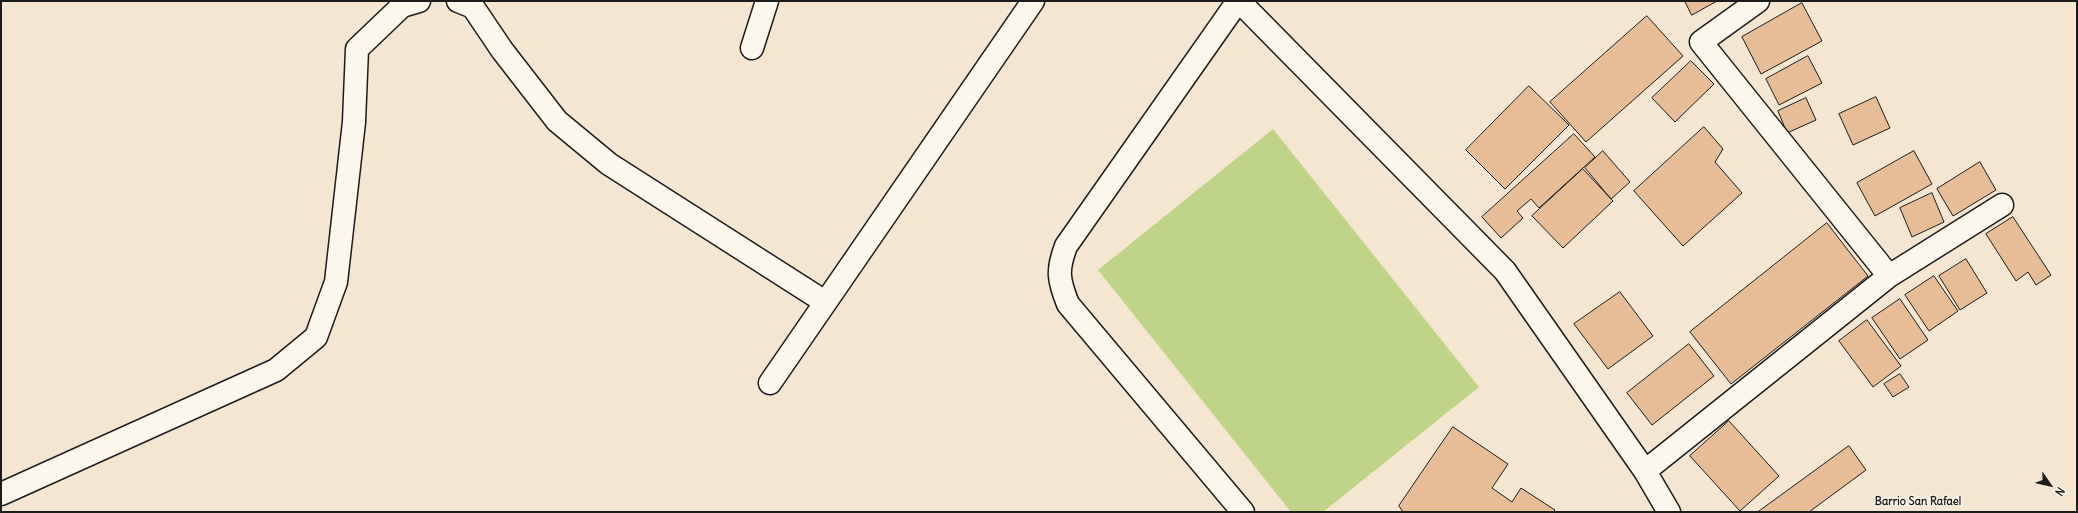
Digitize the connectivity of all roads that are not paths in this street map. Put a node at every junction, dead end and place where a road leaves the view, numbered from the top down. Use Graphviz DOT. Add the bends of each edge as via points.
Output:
graph roads {
  1 [pos="419,1"];
  2 [pos="458,1"];
  3 [pos="767,1"];
  4 [pos="1032,1"];
  5 [pos="1238,1"];
  6 [pos="1758,1"];
  7 [pos="752,48"];
  8 [pos="2002,205"];
  9 [pos="1889,276"];
  10 [pos="825,302"];
  11 [pos="770,383"];
  12 [pos="1645,471"];
  13 [pos="1,494"];
  14 [pos="1243,512"];
  15 [pos="1669,512"];
  1 -- 13 [label="street" via="402,6 358,49 354,122 336,282 316,337 276,370"];
  2 -- 10 [label="street" via="473,7 557,122 609,164"];
  3 -- 7 [label="street"];
  4 -- 10 [label="street"];
  5 -- 12 [label="street" via="1505,270"];
  5 -- 14 [label="street" via="1066,246 1060,264 1059,282 1068,304"];
  6 -- 9 [label="street" via="1701,42"];
  8 -- 9 [label="street"];
  9 -- 12 [label="street"];
  10 -- 11 [label="street"];
  12 -- 15 [label="street"];
}
